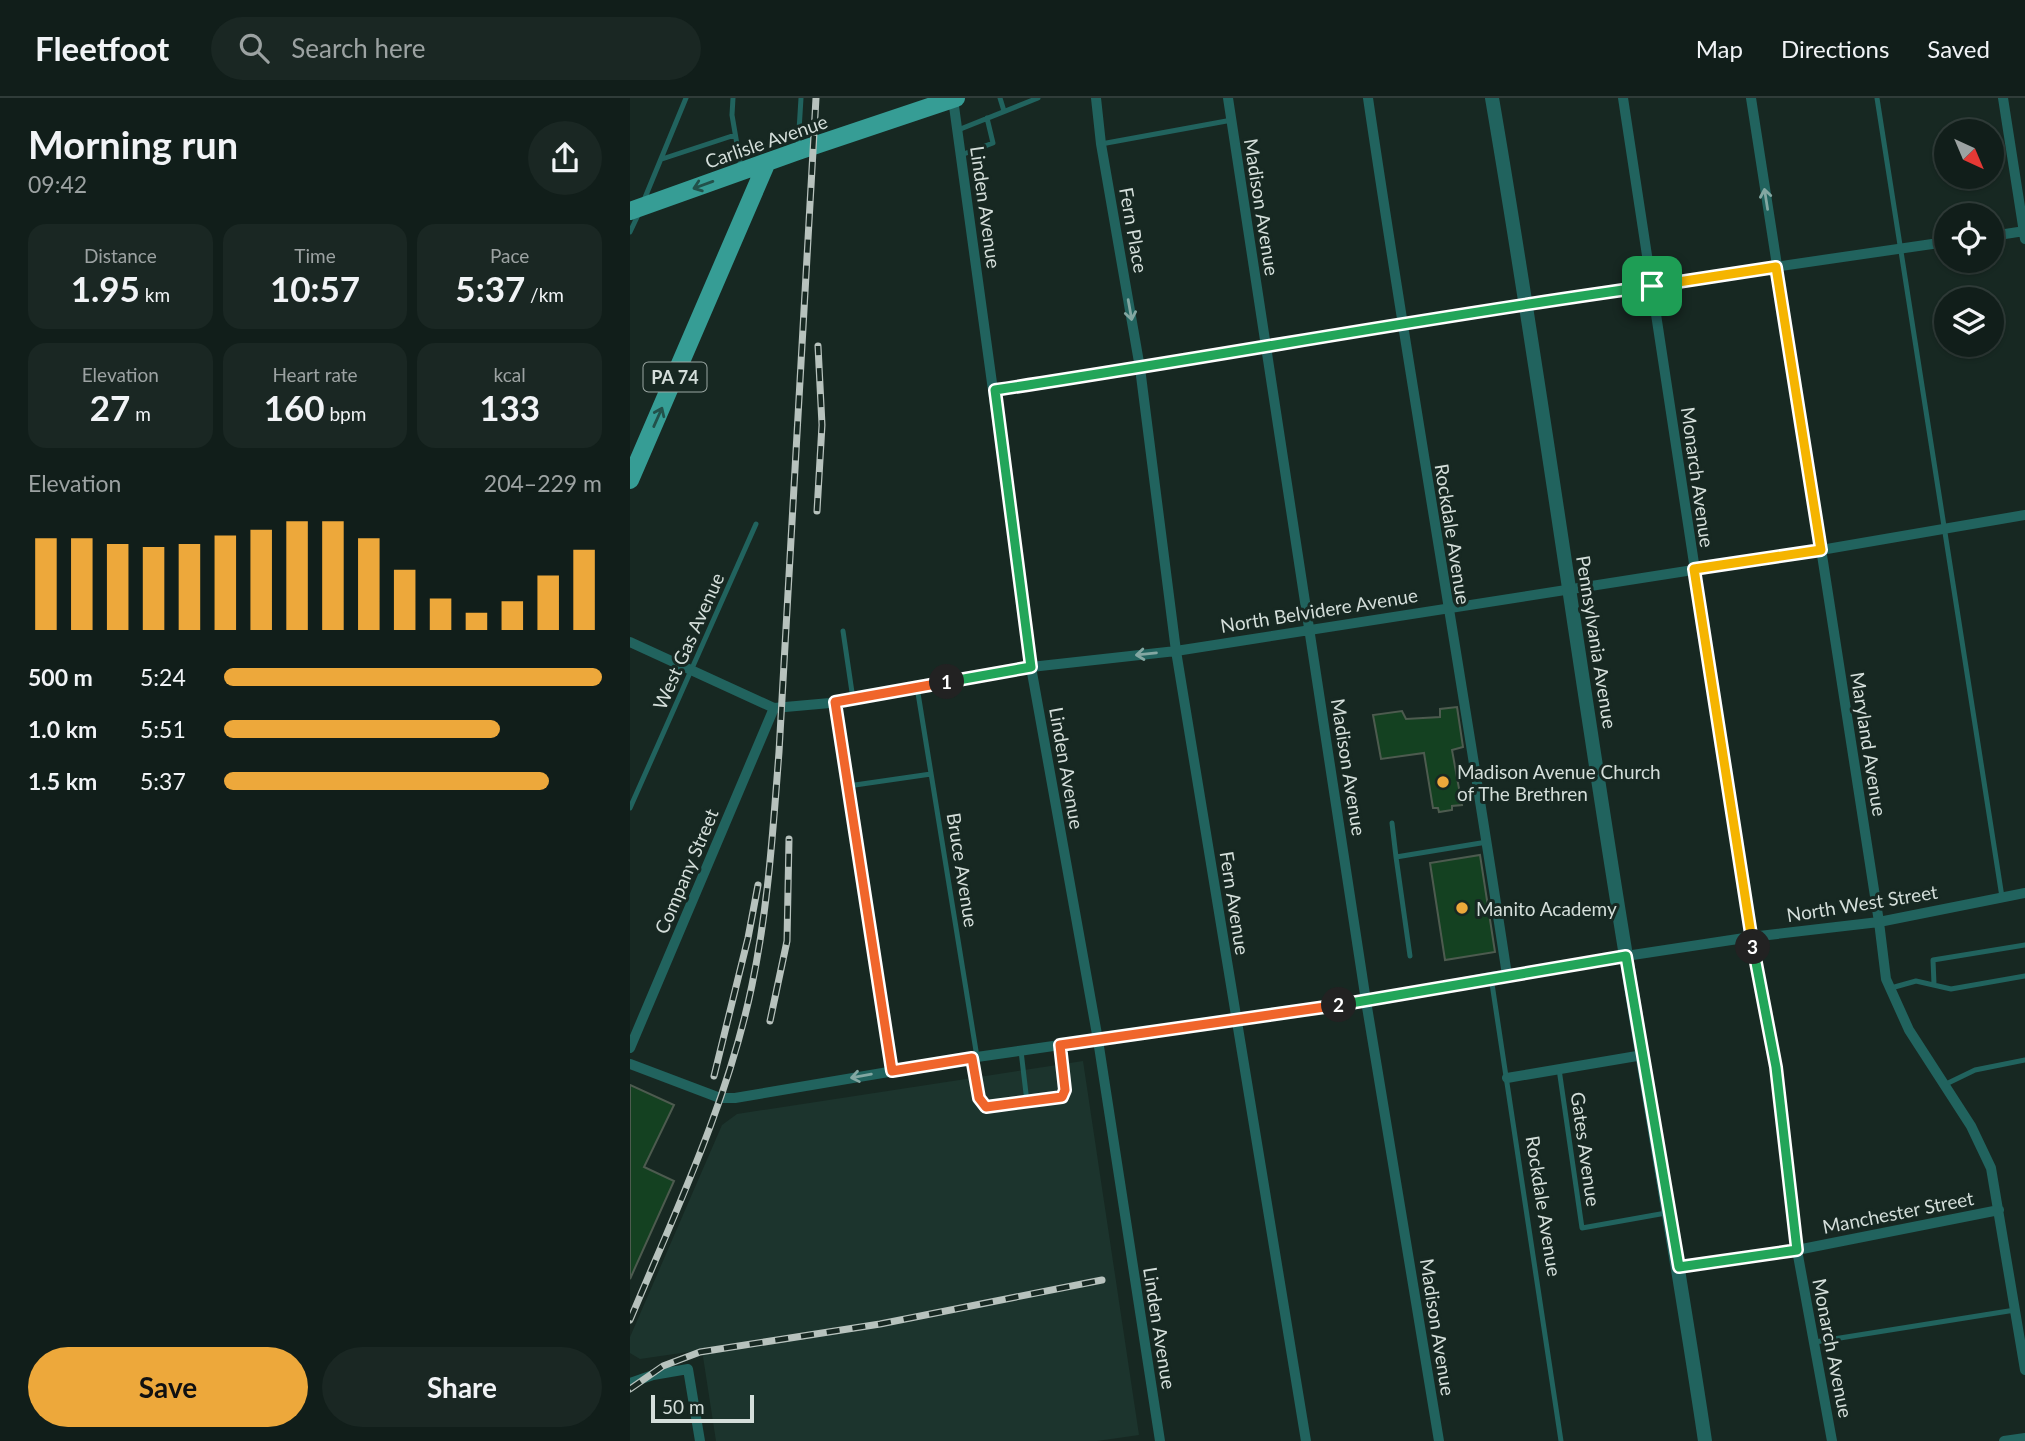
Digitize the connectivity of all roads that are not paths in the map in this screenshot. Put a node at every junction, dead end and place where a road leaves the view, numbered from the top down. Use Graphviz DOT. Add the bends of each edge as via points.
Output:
graph roads {
  1 [pos="686,98"];
  2 [pos="733,98"];
  3 [pos="801,98"];
  4 [pos="955,98"];
  5 [pos="1000,98"];
  6 [pos="1038,98"];
  7 [pos="1096,98"];
  8 [pos="1228,98"];
  9 [pos="1368,98"];
  10 [pos="1492,98"];
  11 [pos="1623,98"];
  12 [pos="1751,98"];
  13 [pos="1877,98"];
  14 [pos="2003,98"];
  15 [pos="1004,111"];
  16 [pos="988,118"];
  17 [pos="1232,121"];
  18 [pos="958,130"];
  19 [pos="735,135"];
  20 [pos="1101,144"];
  21 [pos="798,150"];
  22 [pos="961,155"];
  23 [pos="662,159"];
  24 [pos="767,162"];
  25 [pos="741,171"];
  26 [pos="636,209"];
  27 [pos="630,232"];
  28 [pos="2025,234"];
  29 [pos="2004,235"];
  30 [pos="1934,244"];
  31 [pos="1899,249"];
  32 [pos="1776,267"];
  33 [pos="1652,286"];
  34 [pos="1527,303"];
  35 [pos="1401,324"];
  36 [pos="1266,348"];
  37 [pos="1140,368"];
  38 [pos="995,390"];
  39 [pos="630,480"];
  40 [pos="2025,515"];
  41 [pos="756,524"];
  42 [pos="1944,530"];
  43 [pos="1821,550"];
  44 [pos="1694,569"];
  45 [pos="1569,590"];
  46 [pos="1447,606"];
  47 [pos="1310,629"];
  48 [pos="844,631"];
  49 [pos="630,642"];
  50 [pos="1176,651"];
  51 [pos="1031,667"];
  52 [pos="692,672"];
  53 [pos="917,687"];
  54 [pos="853,699"];
  55 [pos="835,702"];
  56 [pos="774,708"];
  57 [pos="931,774"];
  58 [pos="848,786"];
  59 [pos="630,808"];
  60 [pos="1392,823"];
  61 [pos="1487,842"];
  62 [pos="1396,857"];
  63 [pos="2025,893"];
  64 [pos="2002,897"];
  65 [pos="1879,922"];
  66 [pos="1751,937"];
  67 [pos="2025,945"];
  68 [pos="1410,956"];
  69 [pos="1626,956"];
  70 [pos="1507,975"];
  71 [pos="2025,976"];
  72 [pos="1491,977"];
  73 [pos="1934,984"];
  74 [pos="1890,988"];
  75 [pos="1366,1001"];
  76 [pos="1236,1020"];
  77 [pos="1098,1040"];
  78 [pos="1060,1045"];
  79 [pos="630,1048"];
  80 [pos="1021,1051"];
  81 [pos="1643,1055"];
  82 [pos="974,1057"];
  83 [pos="2025,1060"];
  84 [pos="630,1064"];
  85 [pos="1559,1069"];
  86 [pos="892,1071"];
  87 [pos="1507,1078"];
  88 [pos="1944,1086"];
  89 [pos="1027,1102"];
  90 [pos="1999,1210"];
  91 [pos="1670,1212"];
  92 [pos="1797,1250"];
  93 [pos="1679,1267"];
  94 [pos="2015,1310"];
  95 [pos="1815,1342"];
  96 [pos="2025,1370"];
  97 [pos="630,1383"];
  98 [pos="2025,1438"];
  99 [pos="700,1441"];
  100 [pos="1160,1441"];
  101 [pos="1306,1441"];
  102 [pos="1439,1441"];
  103 [pos="1562,1441"];
  104 [pos="1705,1441"];
  105 [pos="1832,1441"];
  106 [pos="2004,1441"];
  1 -- 23 [label="lane"];
  2 -- 19 [label="lane"];
  3 -- 21 [label="lane"];
  4 -- 18 [label="street, Linden Avenue"];
  4 -- 21 [label="main road, Carlisle Avenue"];
  5 -- 15 [label="lane"];
  6 -- 15 [label="lane"];
  7 -- 20 [label="street, Fern Place"];
  8 -- 17 [label="street, Madison Avenue"];
  9 -- 35 [label="street, Rockdale Avenue"];
  10 -- 34 [label="street, Pennsylvania Avenue"];
  11 -- 33 [label="street, Monarch Avenue"];
  32 -- 12 [label="street, Maryland Avenue, one-way"];
  13 -- 31 [label="lane"];
  14 -- 28 [label="street"];
  15 -- 16 [label="lane"];
  16 -- 18 [label="lane"];
  16 -- 22 [label="lane" via="993,143"];
  17 -- 20 [label="lane"];
  17 -- 36 [label="street, Madison Avenue"];
  18 -- 22 [label="street, Linden Avenue"];
  19 -- 23 [label="lane"];
  19 -- 25 [label="lane"];
  20 -- 37 [label="street, Fern Place, one-way"];
  21 -- 24 [label="main road, Carlisle Avenue"];
  22 -- 38 [label="street, Linden Avenue"];
  23 -- 26 [label="lane"];
  24 -- 25 [label="main road, Carlisle Avenue"];
  39 -- 24 [label="main road, PA 74, one-way"];
  25 -- 26 [label="main road, Carlisle Avenue, one-way"];
  26 -- 27 [label="lane"];
  28 -- 29 [label="street"];
  30 -- 31 [label="street"];
  31 -- 32 [label="street"];
  31 -- 42 [label="lane"];
  32 -- 33 [label="street"];
  32 -- 43 [label="street, Maryland Avenue"];
  33 -- 34 [label="street"];
  33 -- 44 [label="street, Monarch Avenue"];
  34 -- 35 [label="street"];
  34 -- 45 [label="street, Pennsylvania Avenue"];
  35 -- 36 [label="street"];
  35 -- 46 [label="street, Rockdale Avenue"];
  36 -- 37 [label="street"];
  36 -- 47 [label="street, Madison Avenue"];
  37 -- 38 [label="street"];
  37 -- 50 [label="street, Fern Avenue"];
  38 -- 51 [label="street, Linden Avenue"];
  40 -- 42 [label="street, North Belvidere Avenue"];
  41 -- 52 [label="lane, West Gas Avenue"];
  42 -- 43 [label="street, North Belvidere Avenue"];
  42 -- 64 [label="lane"];
  43 -- 44 [label="street, North Belvidere Avenue"];
  43 -- 65 [label="street, Maryland Avenue"];
  44 -- 45 [label="street, North Belvidere Avenue"];
  44 -- 66 [label="street, Monarch Avenue"];
  45 -- 46 [label="street, North Belvidere Avenue"];
  45 -- 69 [label="street, Pennsylvania Avenue"];
  46 -- 47 [label="street, North Belvidere Avenue"];
  46 -- 61 [label="street, Rockdale Avenue"];
  47 -- 50 [label="street, North Belvidere Avenue"];
  47 -- 75 [label="street, Madison Avenue"];
  48 -- 54 [label="lane"];
  49 -- 52 [label="street, North Belvidere Avenue"];
  50 -- 51 [label="street, North Belvidere Avenue, one-way"];
  50 -- 76 [label="street, Fern Avenue"];
  51 -- 53 [label="street, North Belvidere Avenue"];
  51 -- 77 [label="street, Linden Avenue"];
  52 -- 56 [label="street, North Belvidere Avenue"];
  52 -- 59 [label="lane, West Gas Avenue"];
  53 -- 54 [label="street, North Belvidere Avenue"];
  53 -- 57 [label="lane, Bruce Avenue"];
  54 -- 55 [label="street, North Belvidere Avenue"];
  55 -- 56 [label="street, North Belvidere Avenue"];
  55 -- 58 [label="street"];
  56 -- 79 [label="street, Company Street"];
  57 -- 58 [label="lane"];
  57 -- 82 [label="lane, Bruce Avenue"];
  58 -- 86 [label="street"];
  60 -- 62 [label="lane"];
  61 -- 62 [label="lane"];
  61 -- 70 [label="street, Rockdale Avenue"];
  62 -- 68 [label="lane"];
  63 -- 64 [label="street, North West Street"];
  64 -- 65 [label="street, North West Street"];
  65 -- 66 [label="street, North West Street"];
  65 -- 74 [label="street, Maryland Avenue"];
  66 -- 69 [label="street, North West Street"];
  66 -- 92 [label="street, Monarch Avenue" via="1776,1067"];
  67 -- 73 [label="lane" via="1933,960"];
  69 -- 70 [label="street, North West Street"];
  69 -- 81 [label="street, Pennsylvania Avenue"];
  70 -- 72 [label="street, North West Street"];
  71 -- 73 [label="lane" via="1951,989"];
  72 -- 75 [label="street, North West Street"];
  72 -- 87 [label="lane, Rockdale Avenue"];
  73 -- 74 [label="lane" via="1916,981"];
  74 -- 88 [label="street, Maryland Avenue" via="1909,1030"];
  75 -- 76 [label="street, North West Street"];
  75 -- 102 [label="street, Madison Avenue"];
  76 -- 77 [label="street, North West Street"];
  76 -- 101 [label="street, Fern Avenue"];
  77 -- 78 [label="street, North West Street"];
  77 -- 100 [label="street, Linden Avenue"];
  78 -- 80 [label="street, North West Street"];
  78 -- 89 [label="lane" via="1065,1094"];
  80 -- 82 [label="street, North West Street"];
  80 -- 89 [label="lane"];
  81 -- 85 [label="street"];
  81 -- 91 [label="street, Pennsylvania Avenue"];
  82 -- 86 [label="street, North West Street"];
  82 -- 89 [label="lane, Bruce Avenue" via="983,1105"];
  83 -- 88 [label="lane" via="1975,1070"];
  86 -- 84 [label="street, North West Street, one-way" via="720,1098"];
  85 -- 87 [label="street"];
  85 -- 91 [label="lane, Gates Avenue" via="1582,1228"];
  87 -- 103 [label="lane, Rockdale Avenue"];
  88 -- 90 [label="street, Maryland Avenue" via="1971,1126 1991,1168"];
  90 -- 92 [label="street, Manchester Street"];
  90 -- 94 [label="street, Maryland Avenue"];
  91 -- 93 [label="street, Pennsylvania Avenue"];
  92 -- 93 [label="street, Manchester Street"];
  92 -- 95 [label="street, Monarch Avenue"];
  93 -- 104 [label="street, Pennsylvania Avenue"];
  94 -- 95 [label="lane"];
  94 -- 96 [label="street, Maryland Avenue"];
  95 -- 105 [label="street, Monarch Avenue"];
  97 -- 99 [label="street" via="688,1368"];
  98 -- 106 [label="street"];
}
